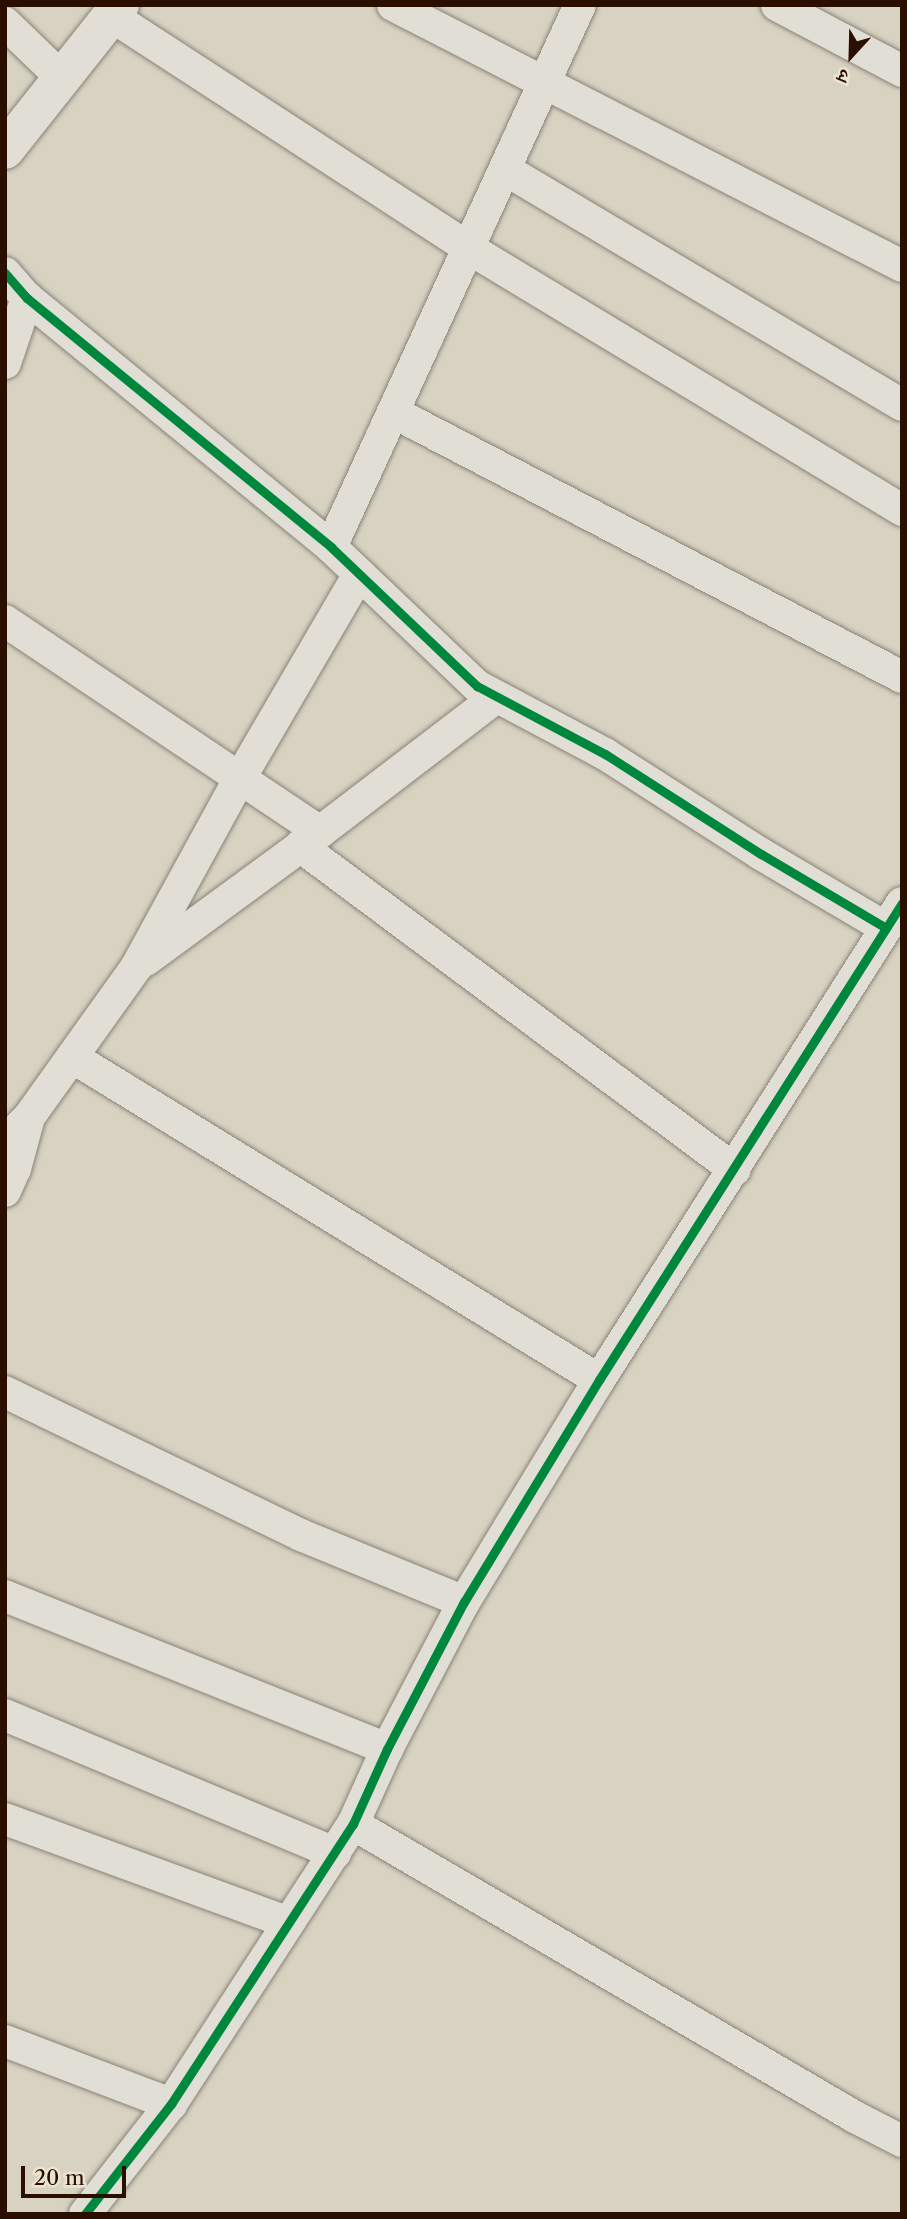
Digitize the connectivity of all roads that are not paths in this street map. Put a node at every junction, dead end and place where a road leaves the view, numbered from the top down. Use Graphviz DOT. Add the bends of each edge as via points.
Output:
graph roads {
  1 [pos="393,5"];
  2 [pos="580,5"];
  3 [pos="777,5"];
  4 [pos="117,11"];
  5 [pos="5,23"];
  6 [pos="902,71"];
  7 [pos="63,79"];
  8 [pos="544,85"];
  9 [pos="5,150"];
  10 [pos="506,170"];
  11 [pos="470,249"];
  12 [pos="902,266"];
  13 [pos="5,273"];
  14 [pos="26,298"];
  15 [pos="5,363"];
  16 [pos="902,405"];
  17 [pos="393,412"];
  18 [pos="902,510"];
  19 [pos="331,547"];
  20 [pos="359,574"];
  21 [pos="5,621"];
  22 [pos="902,677"];
  23 [pos="495,698"];
  24 [pos="240,778"];
  25 [pos="310,839"];
  26 [pos="894,915"];
  27 [pos="137,966"];
  28 [pos="72,1057"];
  29 [pos="29,1116"];
  30 [pos="5,1140"];
  31 [pos="735,1170"];
  32 [pos="5,1191"];
  33 [pos="599,1380"];
  34 [pos="5,1392"];
  35 [pos="5,1596"];
  36 [pos="464,1602"];
  37 [pos="5,1715"];
  38 [pos="387,1749"];
  39 [pos="5,1819"];
  40 [pos="353,1824"];
  41 [pos="335,1853"];
  42 [pos="289,1923"];
  43 [pos="5,2041"];
  44 [pos="171,2104"];
  45 [pos="902,2141"];
  46 [pos="85,2214"];
  1 -- 8 [label="street"];
  2 -- 8 [label="street"];
  3 -- 6 [label="street"];
  4 -- 7 [label="street"];
  4 -- 11 [label="street"];
  5 -- 7 [label="street"];
  7 -- 9 [label="street"];
  8 -- 10 [label="street"];
  8 -- 12 [label="street"];
  10 -- 11 [label="street"];
  10 -- 16 [label="street"];
  11 -- 17 [label="street"];
  11 -- 18 [label="street"];
  13 -- 14 [label="street"];
  14 -- 15 [label="street"];
  14 -- 19 [label="street"];
  17 -- 19 [label="street"];
  17 -- 22 [label="street"];
  19 -- 20 [label="street"];
  20 -- 23 [label="street"];
  20 -- 24 [label="street"];
  21 -- 24 [label="street"];
  23 -- 25 [label="street"];
  23 -- 26 [label="street" via="605,754 761,855"];
  24 -- 25 [label="street"];
  24 -- 27 [label="street"];
  25 -- 27 [label="street"];
  25 -- 31 [label="street"];
  26 -- 31 [label="street"];
  27 -- 28 [label="street"];
  28 -- 29 [label="street"];
  28 -- 33 [label="street"];
  29 -- 30 [label="street"];
  29 -- 32 [label="street"];
  31 -- 33 [label="street"];
  33 -- 36 [label="street"];
  34 -- 36 [label="street" via="301,1535"];
  35 -- 38 [label="street"];
  36 -- 38 [label="street"];
  37 -- 41 [label="street"];
  38 -- 40 [label="street"];
  39 -- 42 [label="street"];
  40 -- 41 [label="street"];
  40 -- 45 [label="street"];
  41 -- 42 [label="street"];
  42 -- 44 [label="street"];
  43 -- 44 [label="street"];
  44 -- 46 [label="street"];
}
